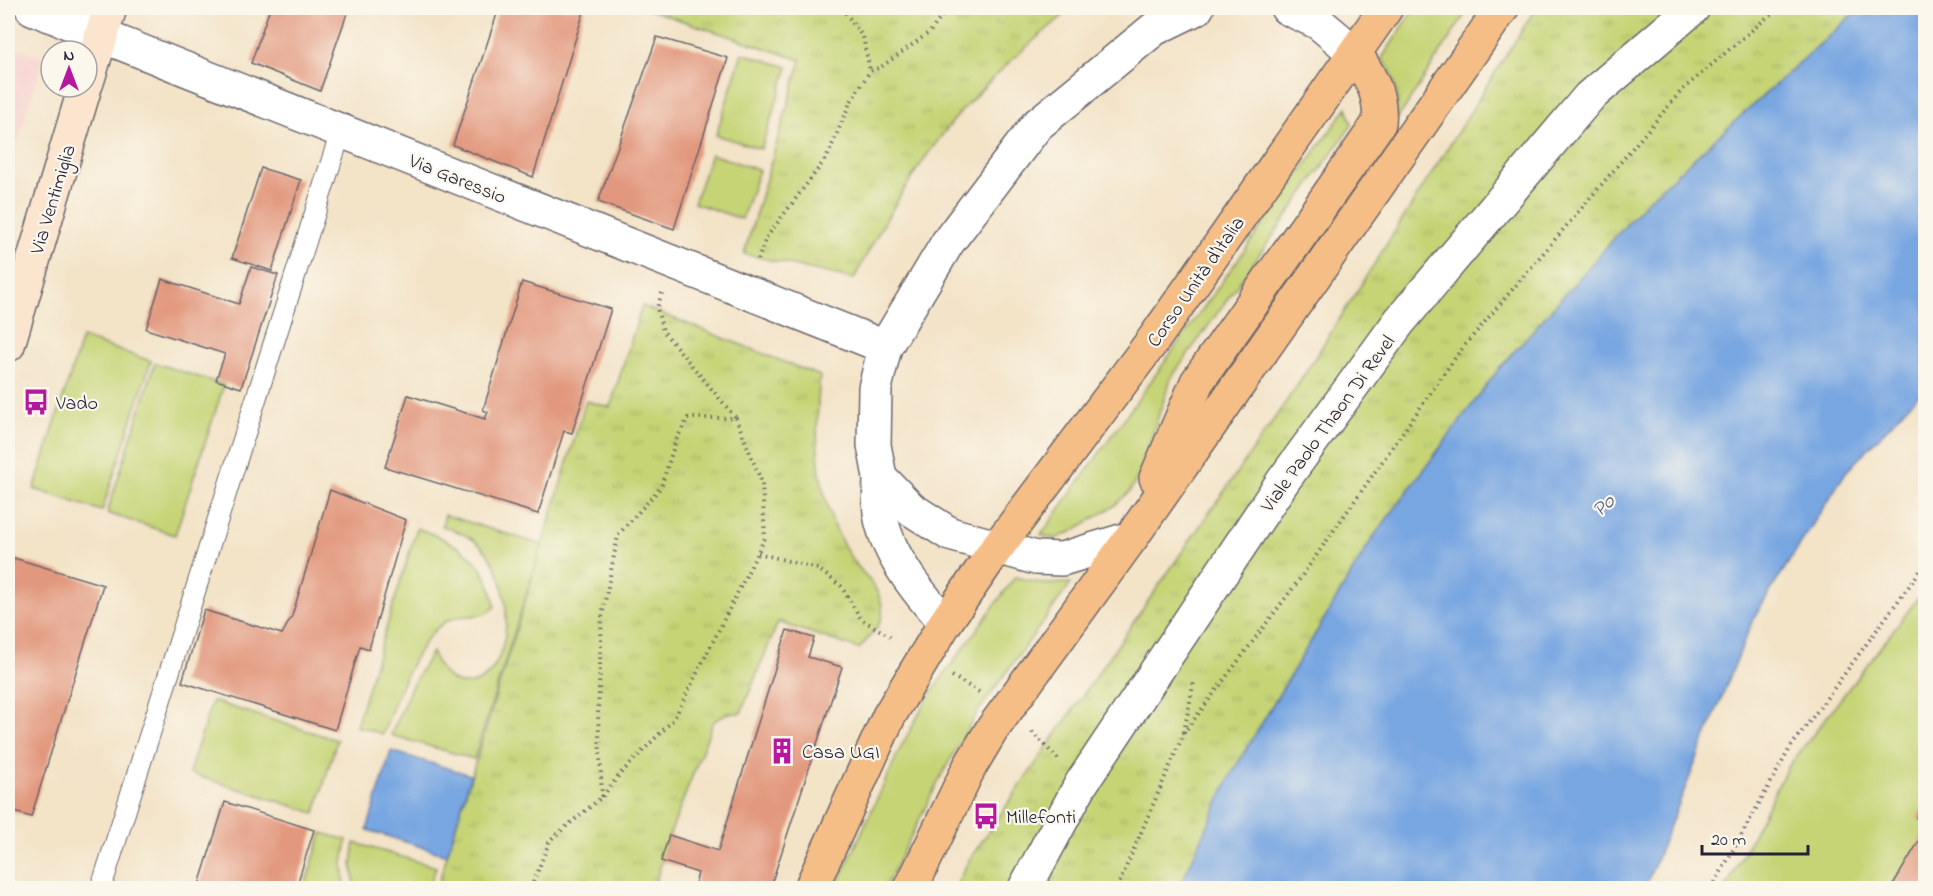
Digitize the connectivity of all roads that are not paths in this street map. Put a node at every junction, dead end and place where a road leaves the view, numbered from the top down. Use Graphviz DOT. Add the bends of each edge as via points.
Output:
graph roads {
  1 [pos="32,8"];
  2 [pos="1197,8"];
  3 [pos="1287,8"];
  4 [pos="1386,8"];
  5 [pos="1502,8"];
  6 [pos="1693,8"];
  7 [pos="1146,18"];
  8 [pos="105,21"];
  9 [pos="99,41"];
  10 [pos="1356,54"];
  11 [pos="82,99"];
  12 [pos="341,131"];
  13 [pos="8,345"];
  14 [pos="885,347"];
  15 [pos="880,477"];
  16 [pos="1131,538"];
  17 [pos="996,549"];
  18 [pos="945,623"];
  19 [pos="101,888"];
  20 [pos="811,888"];
  21 [pos="911,888"];
  22 [pos="1025,888"];
  1 -- 8 [label="street, Via Garessio"];
  2 -- 7 [label="street"];
  3 -- 10 [label="street" via="1319,23"];
  4 -- 10 [label="main road, Corso Unità d'Italia"];
  5 -- 16 [label="main road"];
  6 -- 22 [label="street, Viale Paolo Thaon Di Revel" via="1589,97 1399,322 1283,481 1081,784"];
  7 -- 14 [label="street" via="1037,125 948,242"];
  8 -- 9 [label="street"];
  8 -- 12 [label="street, Via Garessio"];
  10 -- 16 [label="main road" via="1377,89 1379,123 1197,382"];
  10 -- 17 [label="main road, Corso Unità d'Italia" via="1154,339"];
  11 -- 13 [label="street, Via Ventimiglia"];
  12 -- 14 [label="street, Via Garessio"];
  12 -- 19 [label="lane"];
  14 -- 15 [label="street" via="875,388 874,445"];
  15 -- 17 [label="street" via="911,509 950,534"];
  15 -- 18 [label="street" via="880,517 888,543"];
  16 -- 17 [label="street" via="1062,559"];
  16 -- 21 [label="main road" via="991,731"];
  17 -- 18 [label="main road, Corso Unità d'Italia"];
  18 -- 20 [label="main road, Corso Unità d'Italia" via="889,716"];
}
